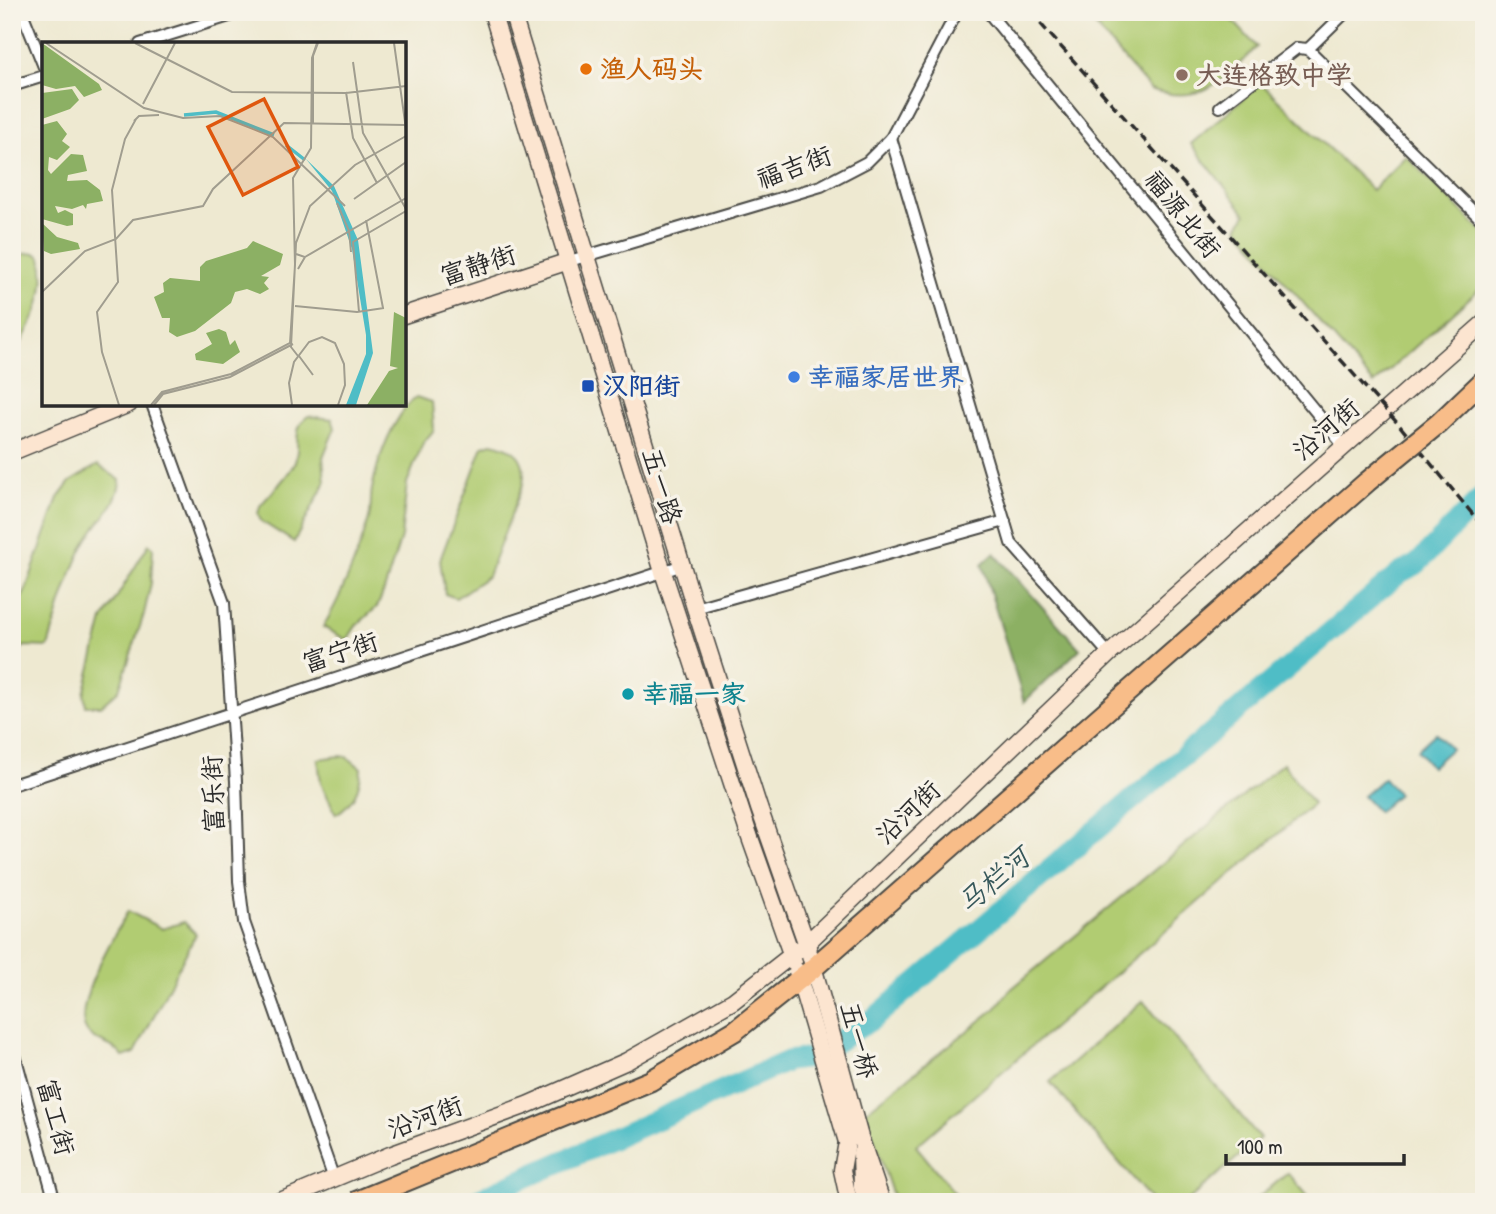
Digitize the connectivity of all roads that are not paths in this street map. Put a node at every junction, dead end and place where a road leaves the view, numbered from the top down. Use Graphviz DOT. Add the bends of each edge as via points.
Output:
graph roads {
  1 [pos="22,12"];
  2 [pos="242,12"];
  3 [pos="492,12"];
  4 [pos="512,12"];
  5 [pos="957,12"];
  6 [pos="988,12"];
  7 [pos="1346,12"];
  8 [pos="146,42"];
  9 [pos="1308,49"];
  10 [pos="42,63"];
  11 [pos="42,77"];
  12 [pos="12,86"];
  13 [pos="1220,107"];
  14 [pos="891,138"];
  15 [pos="1484,222"];
  16 [pos="585,256"];
  17 [pos="566,262"];
  18 [pos="406,314"];
  19 [pos="1484,323"];
  20 [pos="1484,380"];
  21 [pos="1484,394"];
  22 [pos="124,406"];
  23 [pos="153,406"];
  24 [pos="1343,445"];
  25 [pos="12,452"];
  26 [pos="1005,521"];
  27 [pos="683,565"];
  28 [pos="663,572"];
  29 [pos="695,608"];
  30 [pos="1109,654"];
  31 [pos="232,713"];
  32 [pos="12,785"];
  33 [pos="808,949"];
  34 [pos="792,954"];
  35 [pos="797,971"];
  36 [pos="12,1044"];
  37 [pos="18,1063"];
  38 [pos="12,1077"];
  39 [pos="853,1140"];
  40 [pos="334,1179"];
  41 [pos="864,1194"];
  42 [pos="55,1202"];
  43 [pos="278,1202"];
  44 [pos="355,1202"];
  45 [pos="388,1202"];
  46 [pos="849,1202"];
  47 [pos="882,1202"];
  1 -- 10 [label="street"];
  2 -- 8 [label="street"];
  3 -- 17 [label="main road, 五一路"];
  4 -- 16 [label="main road, 五一路"];
  5 -- 14 [label="street, 福吉街"];
  6 -- 24 [label="street, 福源北街"];
  7 -- 9 [label="street"];
  9 -- 13 [label="street" via="1297,48"];
  9 -- 15 [label="street"];
  11 -- 12 [label="street"];
  14 -- 16 [label="street, 福吉街" via="867,162 821,186"];
  14 -- 26 [label="street"];
  16 -- 17 [label="street, 福吉街"];
  16 -- 27 [label="main road, 五一路"];
  17 -- 18 [label="main road, 富静街"];
  17 -- 28 [label="main road, 五一路"];
  19 -- 24 [label="main road, 沿河街"];
  20 -- 44 [label="highway, bridge" via="811,970 736,1030 650,1081"];
  21 -- 45 [label="highway, bridge" via="818,978 741,1039 654,1090"];
  22 -- 25 [label="main road"];
  23 -- 31 [label="street, 富乐街" via="224,603"];
  24 -- 30 [label="main road, 沿河街"];
  26 -- 29 [label="street"];
  26 -- 30 [label="street" via="1011,543"];
  27 -- 28 [label="street, 富宁街"];
  27 -- 29 [label="main road, 五一路"];
  28 -- 31 [label="street, 富宁街"];
  28 -- 34 [label="main road, 五一路"];
  29 -- 33 [label="main road, 五一路"];
  30 -- 33 [label="main road, 沿河街"];
  31 -- 32 [label="street, 富宁街"];
  31 -- 40 [label="street, 富乐街" via="244,922"];
  33 -- 34 [label="main road, 沿河街"];
  33 -- 39 [label="main road, 五一桥, bridge"];
  34 -- 35 [label="main road, 五一路"];
  34 -- 40 [label="main road, 沿河街" via="733,1001 627,1061"];
  35 -- 39 [label="main road, 五一桥, bridge"];
  36 -- 37 [label="street, 富工街"];
  37 -- 38 [label="street"];
  37 -- 42 [label="street, 富工街"];
  39 -- 41 [label="main road"];
  39 -- 46 [label="main road" via="842,1170"];
  39 -- 47 [label="main road"];
  40 -- 43 [label="main road, 沿河街"];
}
